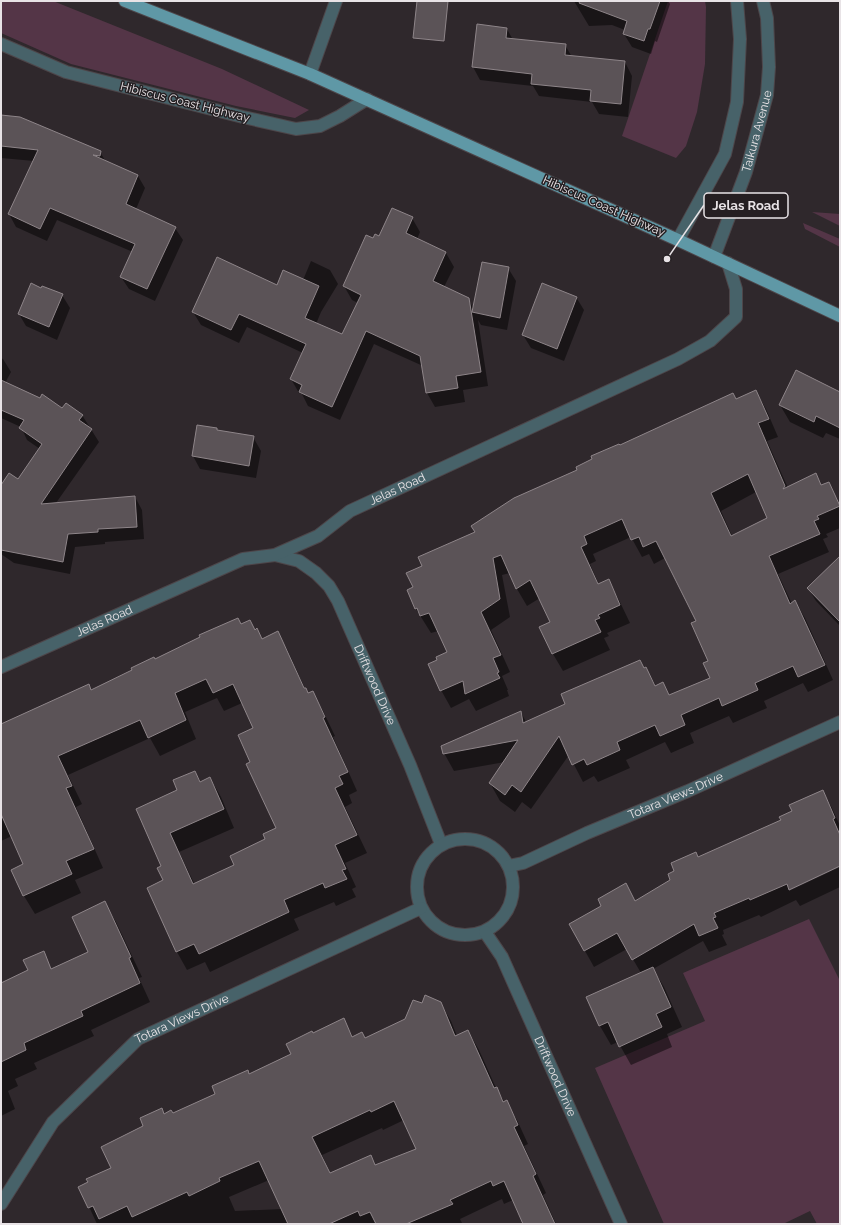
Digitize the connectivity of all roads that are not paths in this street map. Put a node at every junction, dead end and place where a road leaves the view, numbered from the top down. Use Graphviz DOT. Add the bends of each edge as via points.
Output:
graph roads {
  1 [pos="125,1"];
  2 [pos="336,1"];
  3 [pos="737,1"];
  4 [pos="763,1"];
  5 [pos="1,44"];
  6 [pos="310,74"];
  7 [pos="367,99"];
  8 [pos="678,240"];
  9 [pos="714,257"];
  10 [pos="728,263"];
  11 [pos="840,316"];
  12 [pos="275,555"];
  13 [pos="1,668"];
  14 [pos="840,722"];
  15 [pos="441,844"];
  16 [pos="509,866"];
  17 [pos="421,908"];
  18 [pos="485,932"];
  19 [pos="1,1204"];
  20 [pos="621,1224"];
  1 -- 6 [label="main road, Hibiscus Coast Highway"];
  2 -- 6 [label="street"];
  3 -- 8 [label="street, Taikura Avenue" via="740,39 737,102 725,154"];
  4 -- 9 [label="street, Taikura Avenue" via="767,18 769,60 767,95 746,172"];
  5 -- 7 [label="street, Hibiscus Coast Highway" via="66,72 296,129 320,126"];
  6 -- 7 [label="main road, Hibiscus Coast Highway"];
  7 -- 8 [label="main road, Hibiscus Coast Highway"];
  8 -- 9 [label="main road, Hibiscus Coast Highway"];
  9 -- 10 [label="main road, Hibiscus Coast Highway"];
  10 -- 11 [label="main road, Hibiscus Coast Highway"];
  10 -- 12 [label="street, Jelas Road" via="736,289 736,317 710,341 678,359 350,510 318,536"];
  12 -- 13 [label="street, Jelas Road" via="243,559"];
  12 -- 15 [label="street, Driftwood Drive" via="298,561 316,573 329,586 338,601 410,765"];
  14 -- 16 [label="street, Totara Views Drive" via="523,863"];
  15 -- 16 [label="street" via="456,839 472,838 487,843 500,853"];
  15 -- 17 [label="street" via="429,854 421,866 417,894"];
  16 -- 18 [label="street" via="513,878 511,904 496,925"];
  17 -- 18 [label="street" via="430,921 455,935 470,936"];
  17 -- 19 [label="street, Totara Views Drive" via="138,1039 53,1122"];
  18 -- 20 [label="street, Driftwood Drive" via="502,957"];
}
